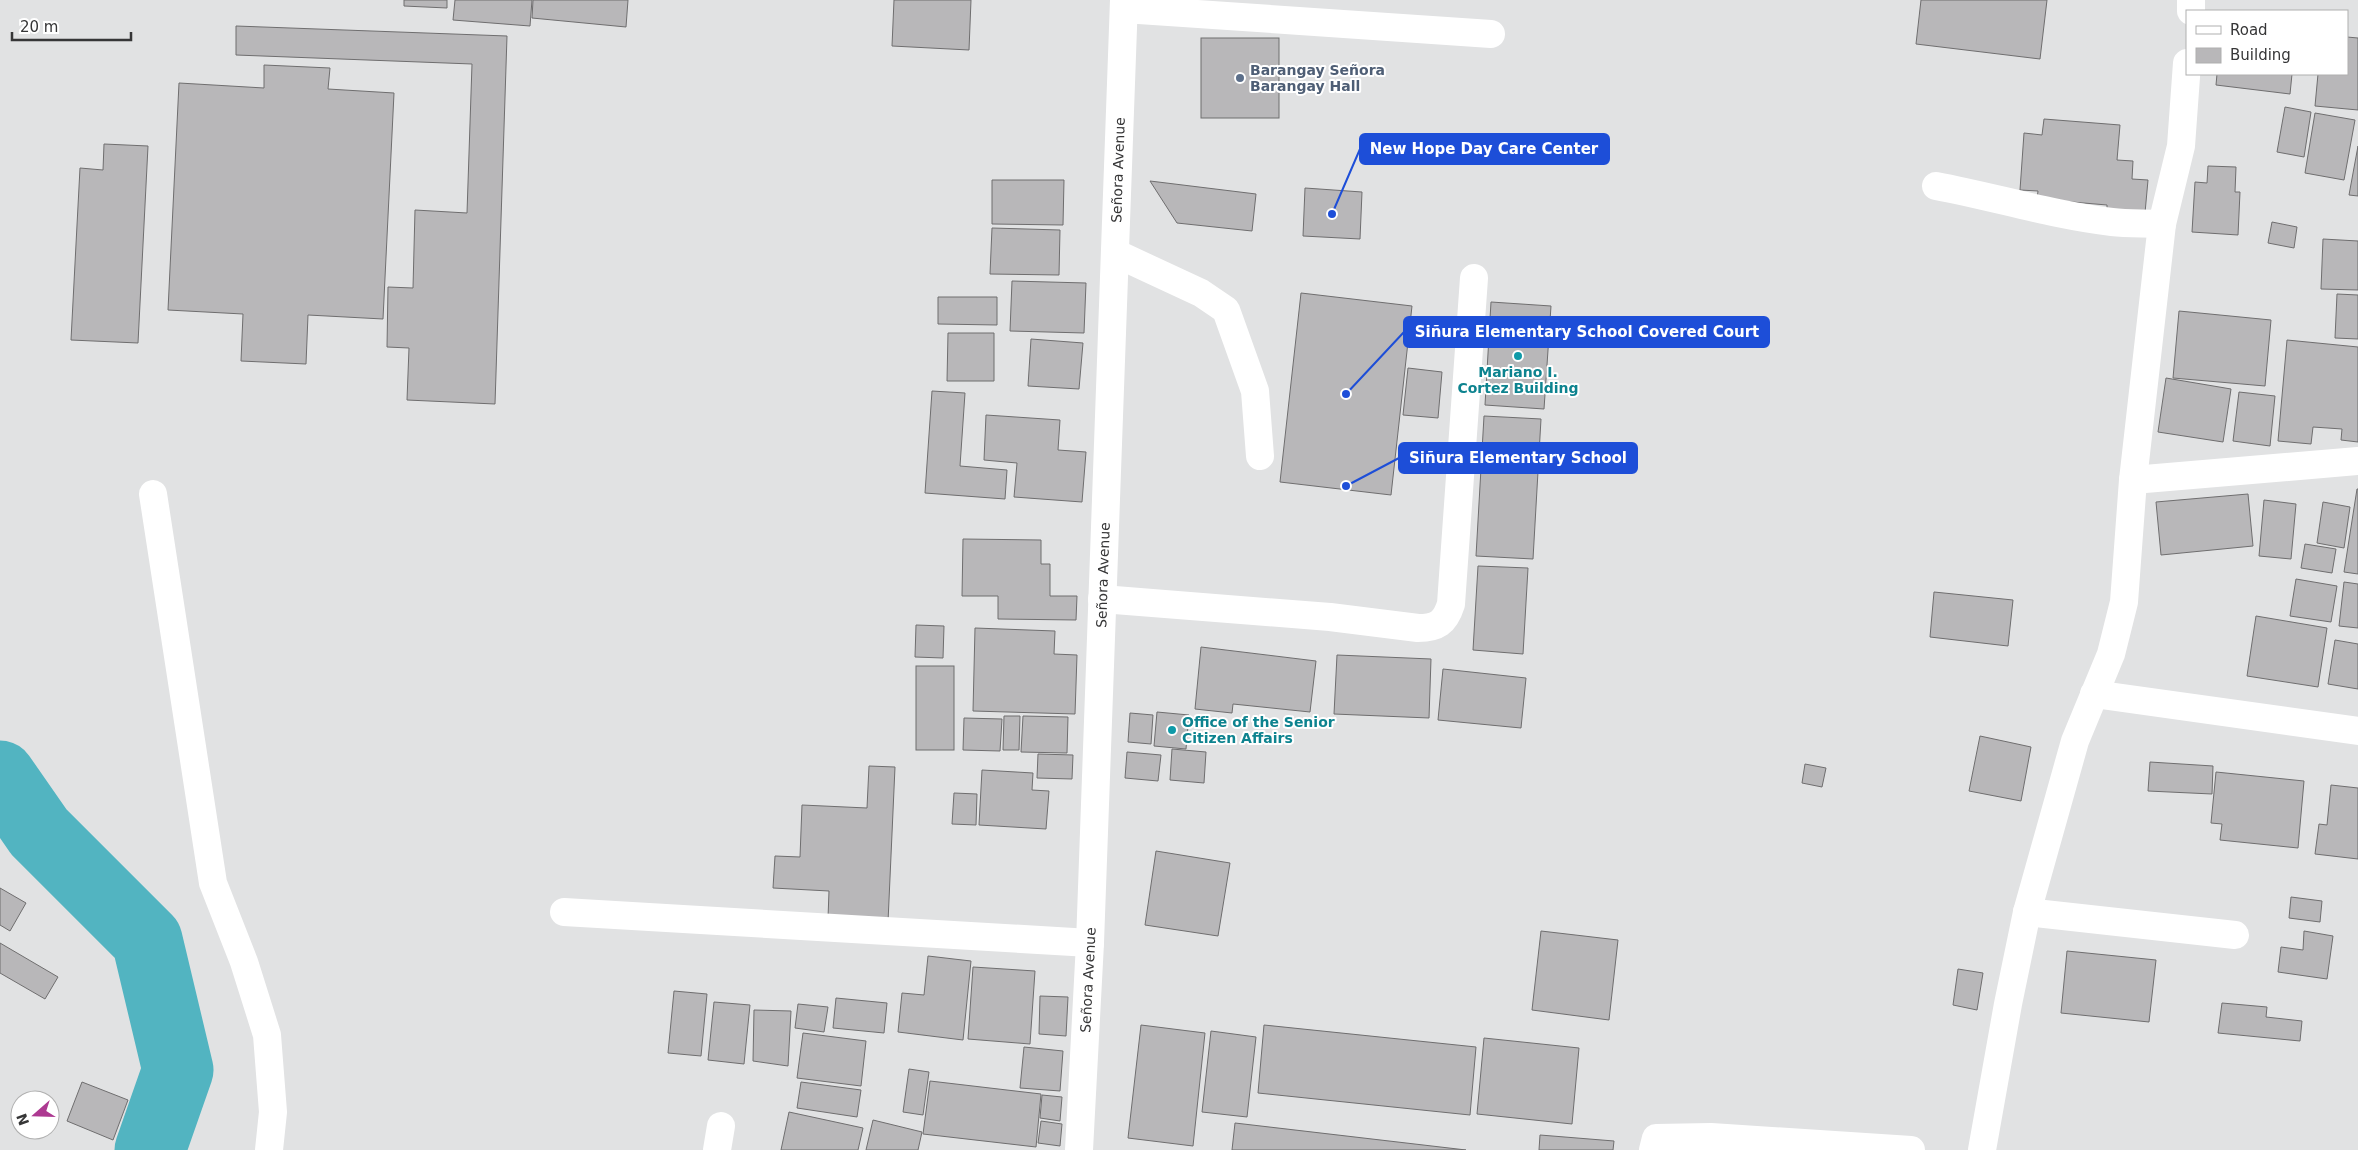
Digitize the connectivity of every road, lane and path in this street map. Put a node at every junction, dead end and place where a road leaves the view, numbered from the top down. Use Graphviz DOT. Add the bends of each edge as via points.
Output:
graph roads {
  1 [pos="1124,5"];
  2 [pos="1491,34"];
  3 [pos="2186,75"];
  4 [pos="1936,186"];
  5 [pos="2162,224"];
  6 [pos="1115,253"];
  7 [pos="1474,278"];
  8 [pos="1260,456"];
  9 [pos="2358,461"];
  10 [pos="2133,480"];
  11 [pos="153,494"];
  12 [pos="1102,599"];
  13 [pos="2094,694"];
  14 [pos="2358,731"];
  15 [pos="564,912"];
  16 [pos="2027,912"];
  17 [pos="2235,935"];
  18 [pos="1090,943"];
  19 [pos="269,1150"];
  20 [pos="1079,1150"];
  21 [pos="1653,1150"];
  22 [pos="1911,1150"];
  23 [pos="1982,1150"];
  1 -- 2 [label="street"];
  1 -- 6 [label="street, Señora Avenue"];
  3 -- 5 [label="street" via="2181,146"];
  4 -- 5 [label="street" via="2082,218"];
  5 -- 10 [label="street"];
  6 -- 8 [label="street" via="1201,293 1226,310 1255,391"];
  6 -- 12 [label="street, Señora Avenue"];
  7 -- 12 [label="street" via="1451,604 1441,623 1431,628 1418,628"];
  9 -- 10 [label="street"];
  10 -- 13 [label="street" via="2124,602 2111,654"];
  11 -- 19 [label="street" via="213,884 244,962 267,1035 273,1112"];
  12 -- 18 [label="street, Señora Avenue"];
  13 -- 14 [label="street"];
  13 -- 16 [label="street" via="2075,741"];
  15 -- 18 [label="street"];
  16 -- 17 [label="street"];
  16 -- 23 [label="street"];
  18 -- 20 [label="street, Señora Avenue"];
  21 -- 22 [label="street" via="1656,1138 1711,1137"];
}
